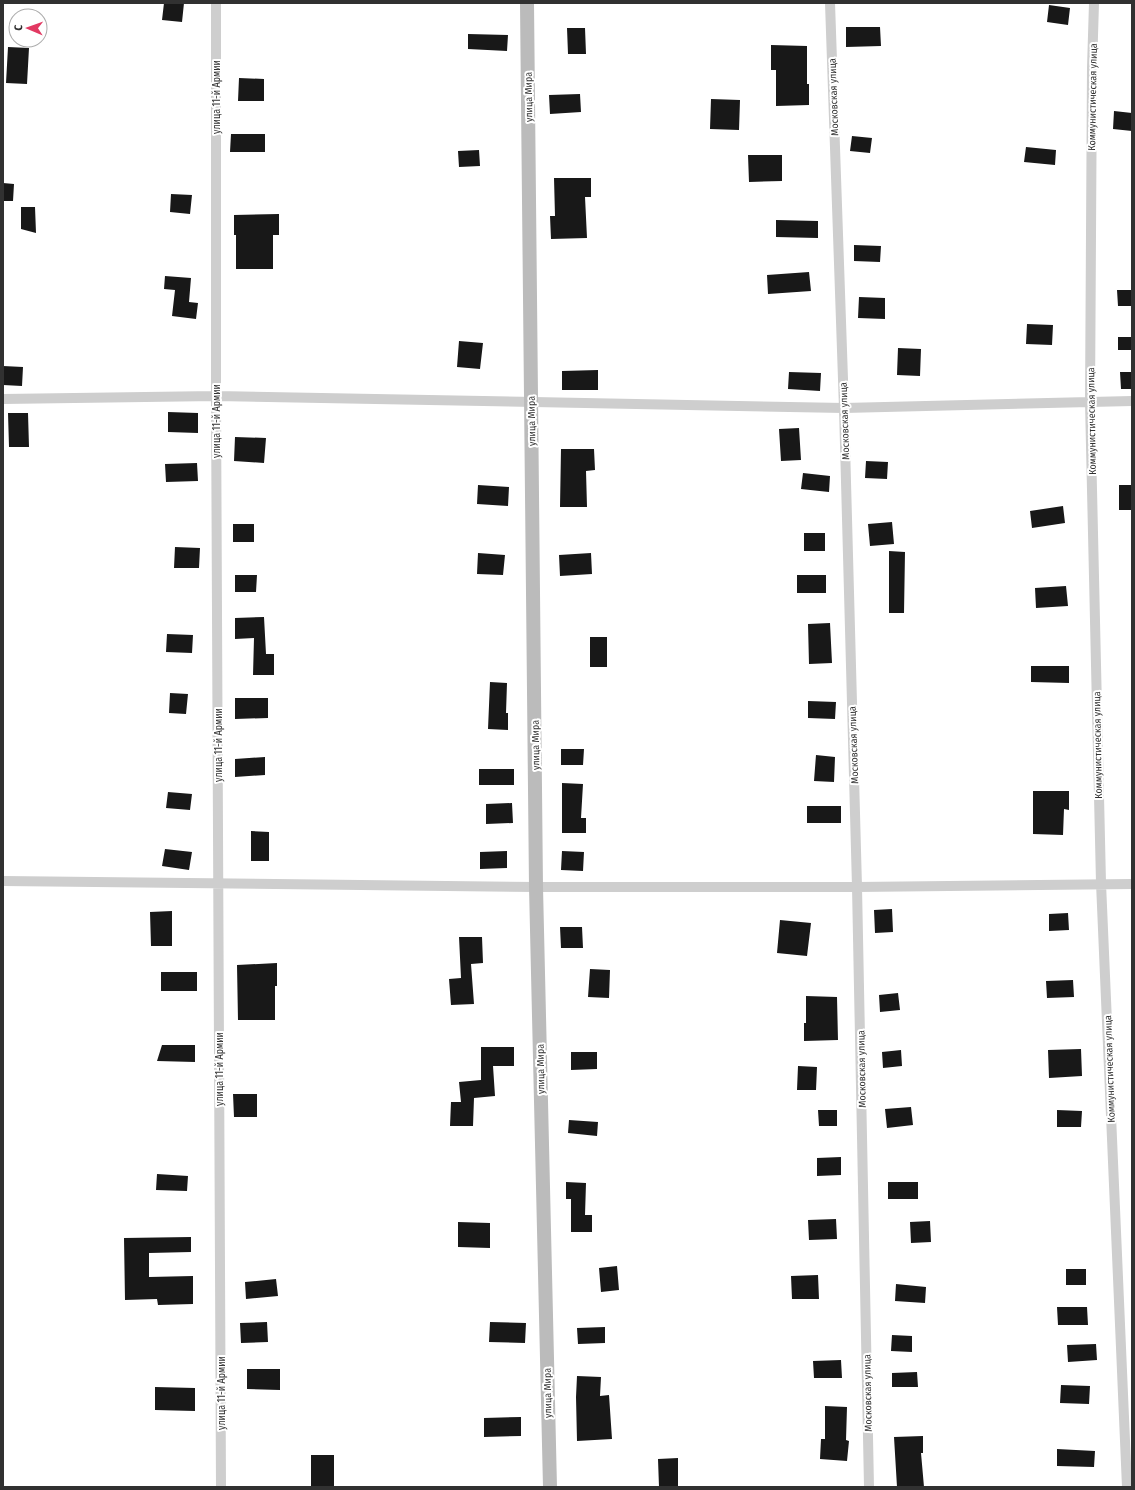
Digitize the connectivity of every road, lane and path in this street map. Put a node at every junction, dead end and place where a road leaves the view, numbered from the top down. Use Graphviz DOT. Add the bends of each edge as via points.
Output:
graph roads {
  1 [pos="216,3"];
  2 [pos="527,3"];
  3 [pos="830,3"];
  4 [pos="1094,3"];
  5 [pos="216,396"];
  6 [pos="3,398"];
  7 [pos="1132,401"];
  8 [pos="1090,402"];
  9 [pos="531,403"];
  10 [pos="844,408"];
  11 [pos="3,881"];
  12 [pos="1100,883"];
  13 [pos="218,884"];
  14 [pos="1132,884"];
  15 [pos="536,887"];
  16 [pos="857,887"];
  17 [pos="221,1487"];
  18 [pos="550,1487"];
  19 [pos="869,1487"];
  20 [pos="1127,1487"];
  1 -- 5 [label="street, улица 11-й Армии"];
  2 -- 9 [label="street, улица Мира"];
  3 -- 10 [label="street, Московская улица"];
  4 -- 8 [label="street, Коммунистическая улица"];
  5 -- 6 [label="street"];
  5 -- 9 [label="street"];
  5 -- 13 [label="street, улица 11-й Армии"];
  7 -- 8 [label="street"];
  8 -- 10 [label="street"];
  8 -- 12 [label="street, Коммунистическая улица"];
  9 -- 10 [label="street"];
  9 -- 15 [label="street, улица Мира"];
  10 -- 16 [label="street, Московская улица"];
  11 -- 13 [label="street"];
  12 -- 14 [label="street"];
  12 -- 16 [label="street"];
  12 -- 20 [label="street, Коммунистическая улица"];
  13 -- 15 [label="street"];
  13 -- 17 [label="street, улица 11-й Армии"];
  15 -- 16 [label="street"];
  15 -- 18 [label="street, улица Мира"];
  16 -- 19 [label="street, Московская улица"];
}
